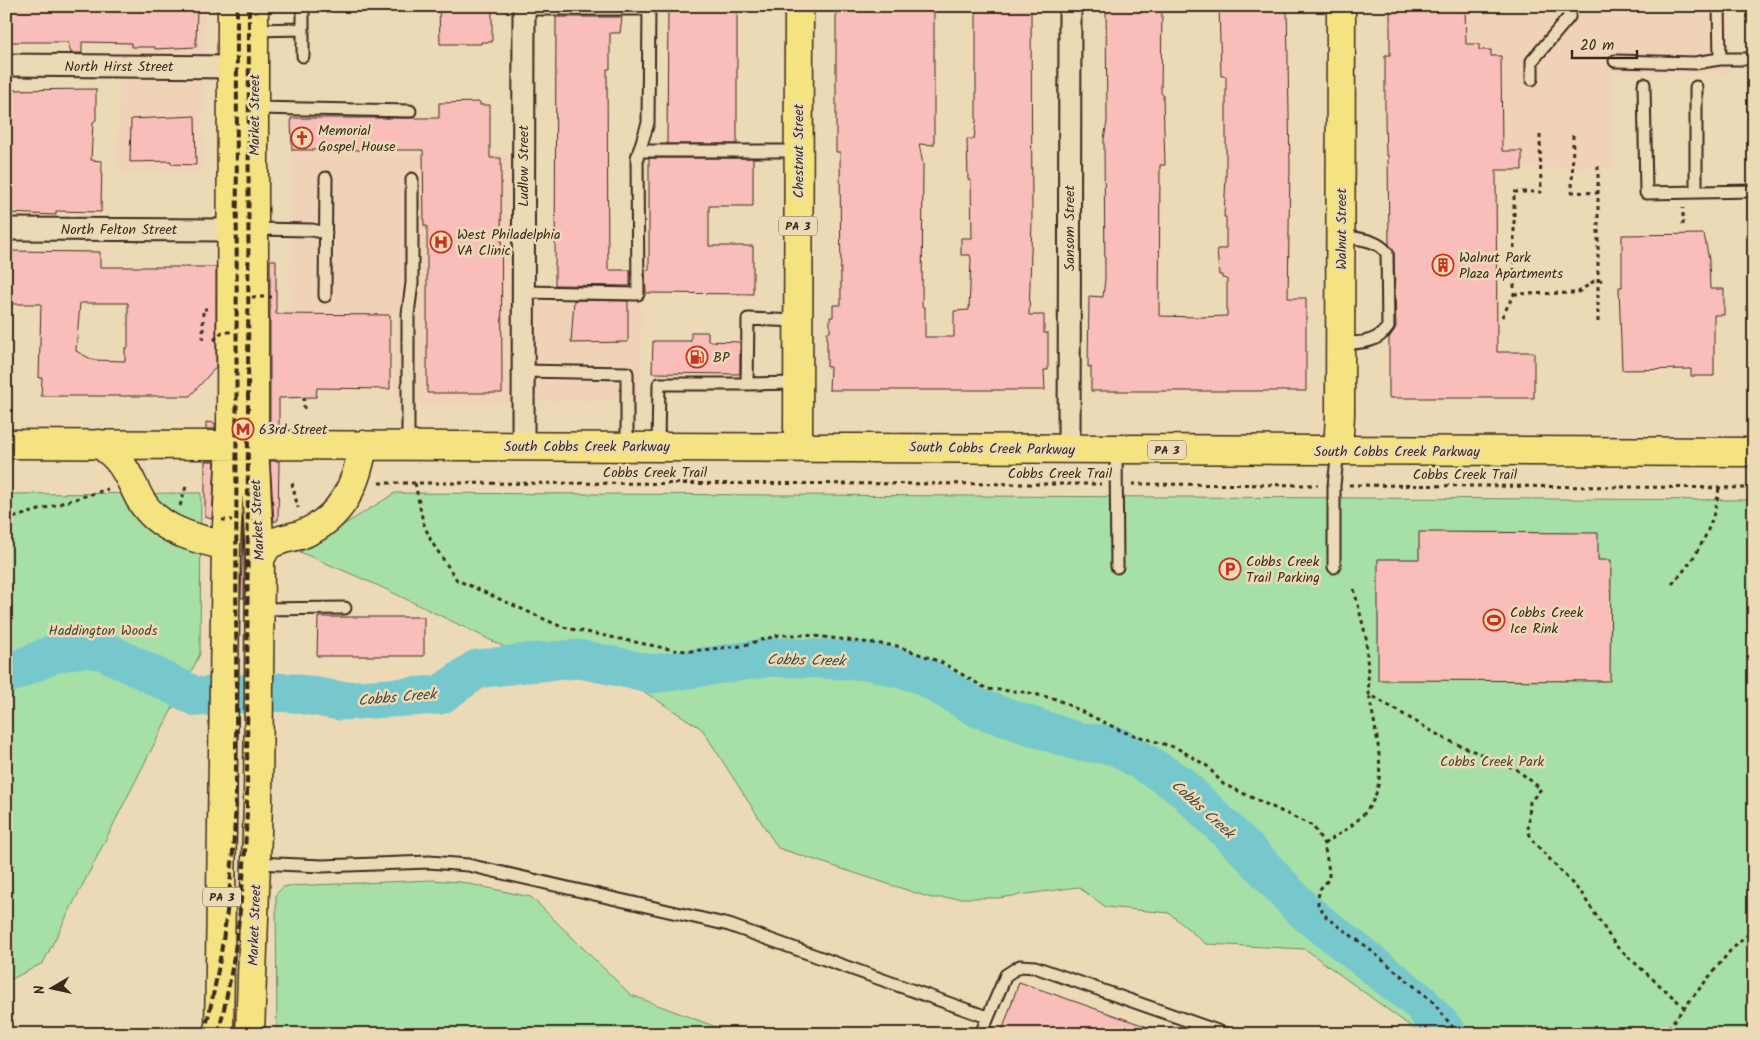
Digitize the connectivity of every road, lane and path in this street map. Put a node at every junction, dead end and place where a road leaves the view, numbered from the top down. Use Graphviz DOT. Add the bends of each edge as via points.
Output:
graph roads {
  1 [pos="232,6"];
  2 [pos="303,6"];
  3 [pos="799,6"];
  4 [pos="1070,6"];
  5 [pos="1341,6"];
  6 [pos="1571,6"];
  7 [pos="1719,6"];
  8 [pos="524,8"];
  9 [pos="649,8"];
  10 [pos="254,18"];
  11 [pos="303,29"];
  12 [pos="303,56"];
  13 [pos="1754,58"];
  14 [pos="1720,59"];
  15 [pos="1614,60"];
  16 [pos="6,65"];
  17 [pos="232,67"];
  18 [pos="1532,79"];
  19 [pos="1644,84"];
  20 [pos="1696,87"];
  21 [pos="254,108"];
  22 [pos="410,111"];
  23 [pos="1540,135"];
  24 [pos="1573,135"];
  25 [pos="639,151"];
  26 [pos="798,151"];
  27 [pos="1598,166"];
  28 [pos="326,178"];
  29 [pos="412,179"];
  30 [pos="1754,191"];
  31 [pos="1696,192"];
  32 [pos="1598,193"];
  33 [pos="6,228"];
  34 [pos="242,229"];
  35 [pos="326,233"];
  36 [pos="1341,236"];
  37 [pos="1604,280"];
  38 [pos="1598,281"];
  39 [pos="523,292"];
  40 [pos="1514,294"];
  41 [pos="326,296"];
  42 [pos="252,297"];
  43 [pos="272,297"];
  44 [pos="1502,317"];
  45 [pos="798,321"];
  46 [pos="1598,325"];
  47 [pos="234,332"];
  48 [pos="214,340"];
  49 [pos="1341,344"];
  50 [pos="523,371"];
  51 [pos="798,383"];
  52 [pos="747,384"];
  53 [pos="304,397"];
  54 [pos="304,410"];
  55 [pos="6,444"];
  56 [pos="99,444"];
  57 [pos="242,445"];
  58 [pos="363,445"];
  59 [pos="408,445"];
  60 [pos="523,445"];
  61 [pos="628,446"];
  62 [pos="658,446"];
  63 [pos="798,446"];
  64 [pos="1069,449"];
  65 [pos="1116,450"];
  66 [pos="1338,451"];
  67 [pos="1754,452"];
  68 [pos="187,483"];
  69 [pos="292,483"];
  70 [pos="376,483"];
  71 [pos="415,483"];
  72 [pos="1116,484"];
  73 [pos="1334,485"];
  74 [pos="116,486"];
  75 [pos="1719,488"];
  76 [pos="1754,488"];
  77 [pos="179,506"];
  78 [pos="299,508"];
  79 [pos="6,520"];
  80 [pos="232,520"];
  81 [pos="267,520"];
  82 [pos="252,521"];
  83 [pos="224,533"];
  84 [pos="260,559"];
  85 [pos="1116,567"];
  86 [pos="1334,567"];
  87 [pos="1672,584"];
  88 [pos="1354,589"];
  89 [pos="260,608"];
  90 [pos="345,608"];
  91 [pos="1369,694"];
  92 [pos="1324,844"];
  93 [pos="256,863"];
  94 [pos="1754,930"];
  95 [pos="1684,1007"];
  96 [pos="987,1017"];
  97 [pos="219,1034"];
  98 [pos="250,1034"];
  99 [pos="981,1034"];
  100 [pos="1226,1034"];
  101 [pos="1458,1034"];
  102 [pos="1663,1034"];
  1 -- 17 [label="main road, Market Street"];
  2 -- 11 [label="lane"];
  3 -- 26 [label="main road, Chestnut Street / PA 3"];
  4 -- 64 [label="street, Sansom Street"];
  5 -- 36 [label="main road, Walnut Street"];
  6 -- 18 [label="lane" via="1569,17 1532,61"];
  7 -- 14 [label="lane"];
  8 -- 9 [label="lane"];
  8 -- 39 [label="street, Ludlow Street"];
  9 -- 25 [label="lane" via="648,123"];
  10 -- 11 [label="lane"];
  10 -- 21 [label="main road, Market Street"];
  11 -- 12 [label="lane"];
  13 -- 14 [label="lane"];
  14 -- 15 [label="lane" via="1695,63"];
  16 -- 17 [label="street, North Hirst Street"];
  17 -- 34 [label="main road, Market Street"];
  19 -- 31 [label="lane" via="1646,193"];
  20 -- 31 [label="lane"];
  21 -- 22 [label="lane"];
  21 -- 34 [label="main road, Market Street"];
  23 -- 40 [label="path" via="1541,192 1514,192"];
  24 -- 32 [label="path" via="1572,192"];
  25 -- 26 [label="lane"];
  25 -- 39 [label="lane" via="638,294"];
  26 -- 45 [label="main road, Chestnut Street / PA 3"];
  27 -- 32 [label="path"];
  28 -- 35 [label="lane"];
  29 -- 59 [label="lane"];
  30 -- 31 [label="lane"];
  32 -- 38 [label="path"];
  33 -- 34 [label="street, North Felton Street"];
  34 -- 35 [label="lane"];
  34 -- 57 [label="main road, Market Street"];
  35 -- 41 [label="lane"];
  36 -- 49 [label="main road, Walnut Street"];
  36 -- 49 [label="lane" via="1371,241 1388,253 1388,327 1372,341"];
  37 -- 38 [label="path"];
  38 -- 40 [label="path" via="1577,293"];
  38 -- 46 [label="path"];
  39 -- 50 [label="street, Ludlow Street"];
  40 -- 44 [label="path"];
  42 -- 43 [label="path, bridge"];
  45 -- 51 [label="main road, Chestnut Street / PA 3"];
  45 -- 52 [label="lane" via="748,319"];
  47 -- 48 [label="path, bridge" via="222,332"];
  49 -- 66 [label="main road, Walnut Street"];
  50 -- 60 [label="street, Ludlow Street"];
  50 -- 61 [label="lane" via="627,373"];
  51 -- 52 [label="lane"];
  51 -- 63 [label="main road, Chestnut Street / PA 3"];
  52 -- 62 [label="lane" via="659,384"];
  53 -- 54 [label="path"];
  55 -- 56 [label="main road, South Cobbs Creek Parkway"];
  56 -- 57 [label="main road, South Cobbs Creek Parkway"];
  56 -- 83 [label="main road" via="118,458 141,499 161,522 191,538"];
  57 -- 58 [label="main road, South Cobbs Creek Parkway / PA 3"];
  57 -- 83 [label="main road, Market Street / PA 3"];
  57 -- 84 [label="main road, Market Street"];
  58 -- 59 [label="main road, South Cobbs Creek Parkway / PA 3"];
  58 -- 84 [label="main road" via="354,482 341,506 316,528 267,546"];
  59 -- 60 [label="main road, South Cobbs Creek Parkway / PA 3"];
  60 -- 61 [label="main road, South Cobbs Creek Parkway / PA 3"];
  61 -- 62 [label="main road, South Cobbs Creek Parkway / PA 3"];
  62 -- 63 [label="main road, South Cobbs Creek Parkway / PA 3"];
  63 -- 64 [label="main road, South Cobbs Creek Parkway / PA 3"];
  64 -- 65 [label="main road, South Cobbs Creek Parkway / PA 3"];
  65 -- 66 [label="main road, South Cobbs Creek Parkway / PA 3"];
  65 -- 72 [label="lane"];
  66 -- 67 [label="main road, South Cobbs Creek Parkway"];
  66 -- 73 [label="lane"];
  68 -- 77 [label="path"];
  69 -- 78 [label="path"];
  70 -- 71 [label="path, Cobbs Creek Trail"];
  71 -- 72 [label="path, Cobbs Creek Trail"];
  71 -- 92 [label="path" via="425,529 457,580 562,627 691,652 741,646 779,635 825,636 897,646 941,662 987,689 1056,699 1124,732 1177,748 1207,766 1223,784 1313,826"];
  72 -- 73 [label="path, Cobbs Creek Trail"];
  72 -- 85 [label="lane"];
  73 -- 75 [label="path, Cobbs Creek Trail"];
  73 -- 86 [label="lane"];
  74 -- 79 [label="path"];
  75 -- 76 [label="path, Cobbs Creek Trail"];
  75 -- 87 [label="path" via="1717,509 1710,528 1699,549"];
  80 -- 83 [label="path, bridge"];
  81 -- 82 [label="path, bridge"];
  83 -- 97 [label="main road, Market Street / PA 3"];
  84 -- 89 [label="main road, Market Street / PA 3"];
  88 -- 91 [label="path" via="1366,637"];
  89 -- 90 [label="lane"];
  89 -- 93 [label="main road, Market Street / PA 3"];
  91 -- 92 [label="path" via="1380,770 1378,789 1360,818"];
  91 -- 95 [label="path" via="1445,739 1516,769 1541,788 1530,802 1528,830 1533,842 1582,894 1616,946"];
  92 -- 101 [label="path" via="1329,879 1319,890 1318,904 1327,918 1432,1001"];
  93 -- 96 [label="lane" via="322,866 429,862 468,865 729,925"];
  93 -- 98 [label="main road, Market Street / PA 3"];
  94 -- 95 [label="path" via="1730,951"];
  95 -- 102 [label="path"];
  96 -- 99 [label="lane"];
  96 -- 100 [label="lane" via="1006,975 1020,966 1035,967"];
}
